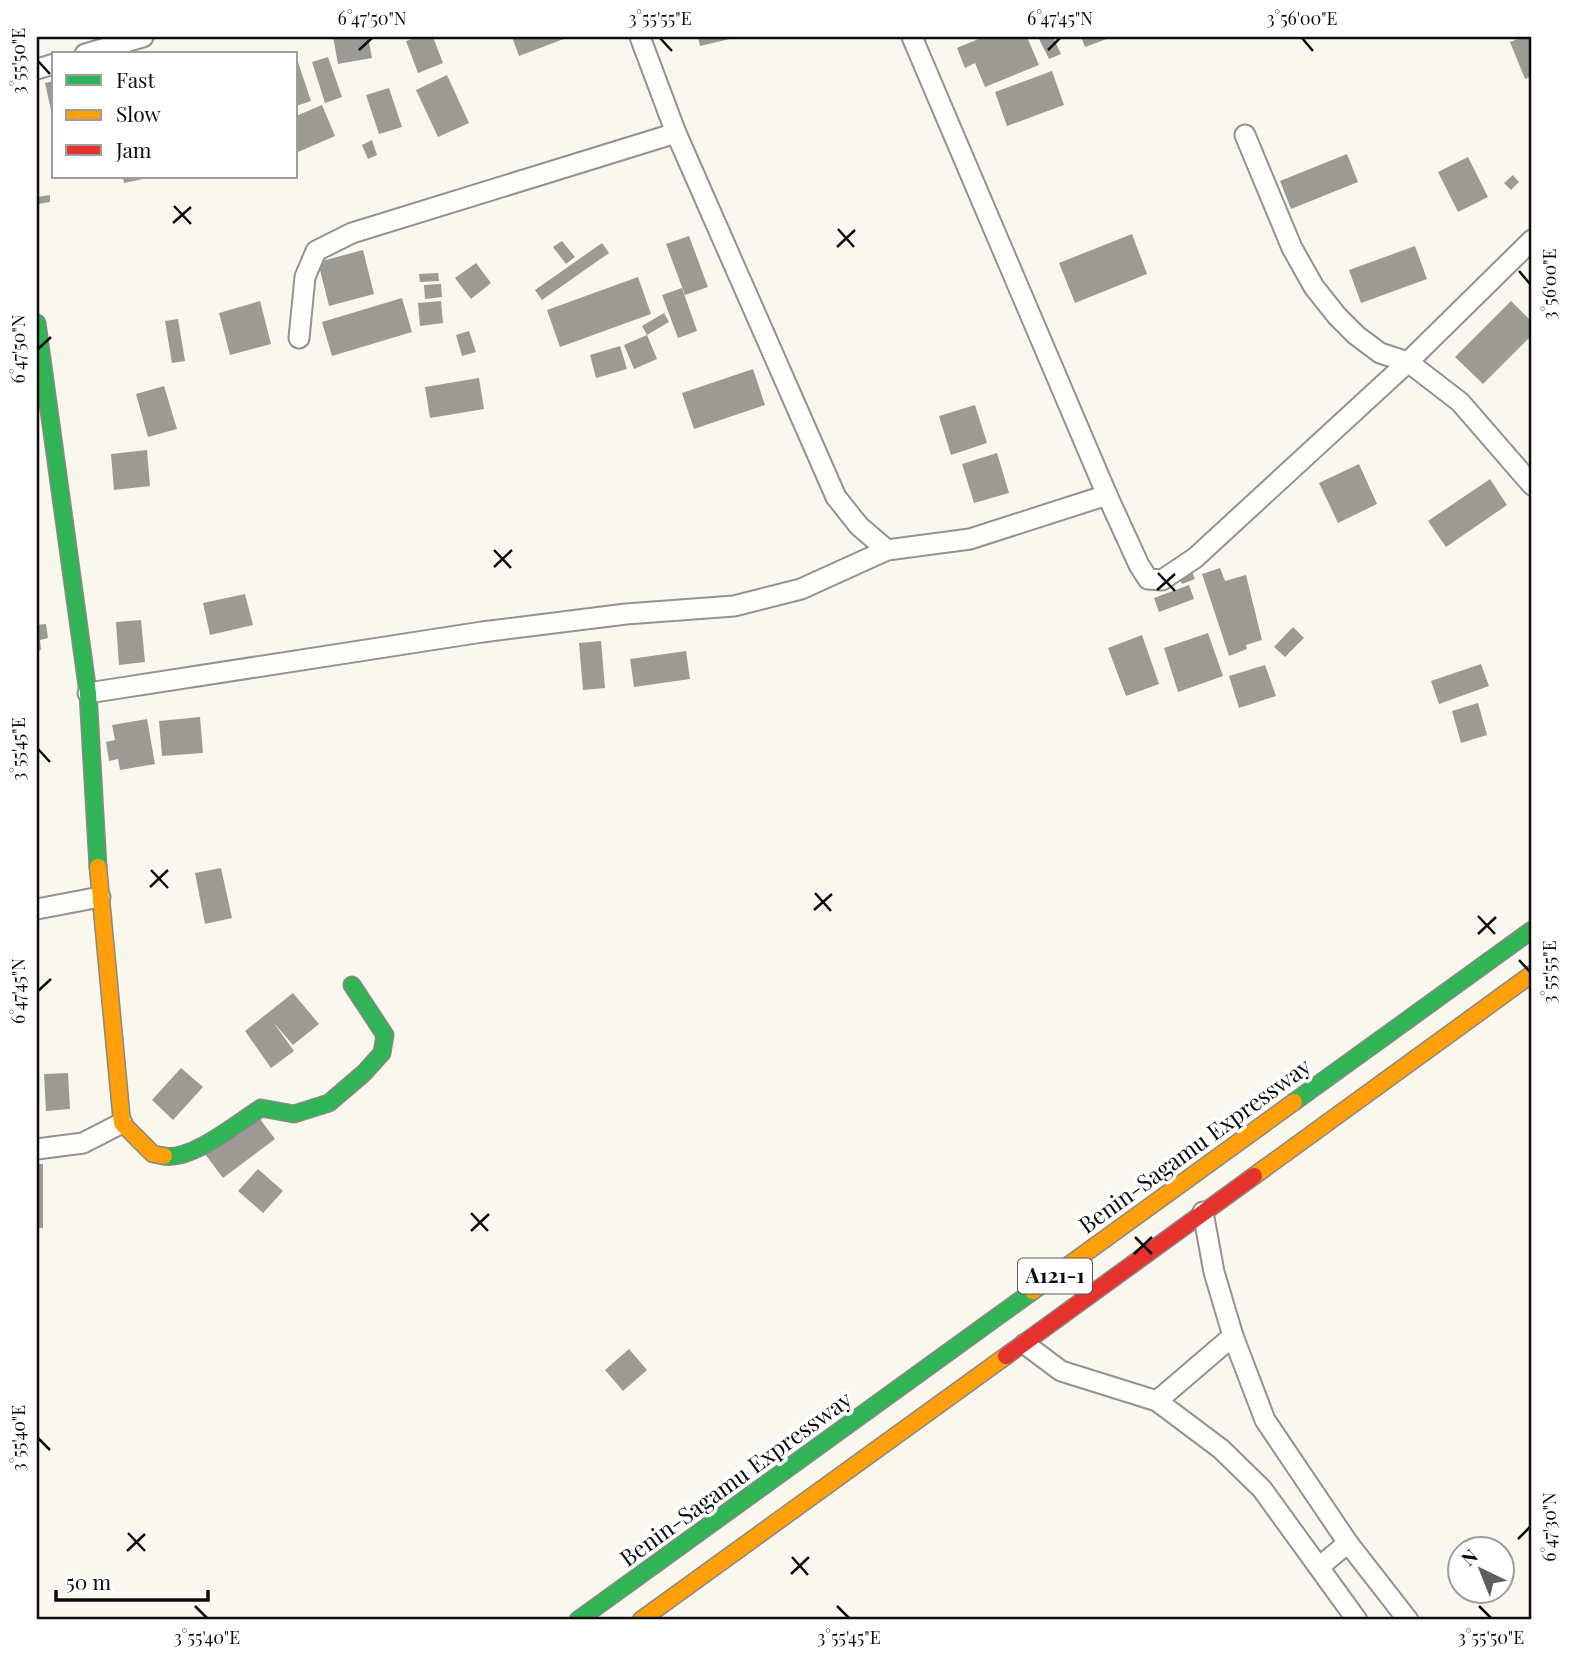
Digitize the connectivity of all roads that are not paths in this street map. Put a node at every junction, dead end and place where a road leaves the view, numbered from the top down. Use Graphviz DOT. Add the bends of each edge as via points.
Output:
graph roads {
  1 [pos="143,37"];
  2 [pos="640,37"];
  3 [pos="918,38"];
  4 [pos="92,52"];
  5 [pos="677,133"];
  6 [pos="1245,135"];
  7 [pos="1532,240"];
  8 [pos="37,323"];
  9 [pos="299,338"];
  10 [pos="1408,362"];
  11 [pos="1532,485"];
  12 [pos="1107,495"];
  13 [pos="887,550"];
  14 [pos="88,693"];
  15 [pos="100,897"];
  16 [pos="37,909"];
  17 [pos="1532,930"];
  18 [pos="1532,974"];
  19 [pos="352,985"];
  20 [pos="122,1123"];
  21 [pos="37,1149"];
  22 [pos="1203,1212"];
  23 [pos="1233,1336"];
  24 [pos="1025,1343"];
  25 [pos="1157,1401"];
  26 [pos="1348,1543"];
  27 [pos="1319,1567"];
  28 [pos="578,1620"];
  29 [pos="641,1620"];
  30 [pos="1357,1620"];
  31 [pos="1408,1620"];
  1 -- 4 [label="street"];
  2 -- 5 [label="street"];
  3 -- 12 [label="street"];
  5 -- 9 [label="street" via="352,233 316,251 305,277"];
  5 -- 13 [label="street" via="836,497 859,526"];
  6 -- 10 [label="street" via="1292,248 1314,287 1356,335 1380,352"];
  7 -- 10 [label="street"];
  8 -- 14 [label="main road"];
  10 -- 11 [label="street" via="1460,402"];
  10 -- 12 [label="street" via="1195,558 1162,580 1148,579"];
  12 -- 13 [label="street" via="970,539"];
  13 -- 14 [label="street" via="801,589 734,606 482,632"];
  14 -- 15 [label="main road"];
  15 -- 16 [label="street"];
  15 -- 20 [label="main road"];
  17 -- 28 [label="main road, Benin-Sagamu Expressway / A121-1"];
  18 -- 22 [label="main road, A121-1"];
  19 -- 20 [label="main road" via="385,1035 382,1053 329,1103 294,1114 261,1108 190,1153 170,1157 153,1154"];
  20 -- 21 [label="street" via="83,1143"];
  22 -- 23 [label="street"];
  22 -- 24 [label="main road, A121-1"];
  23 -- 25 [label="street"];
  23 -- 26 [label="street" via="1265,1420"];
  24 -- 25 [label="street" via="1062,1371"];
  24 -- 29 [label="main road, A121-1"];
  25 -- 27 [label="street" via="1221,1450 1262,1489"];
  26 -- 27 [label="street"];
  26 -- 31 [label="street"];
  27 -- 30 [label="street"];
}
